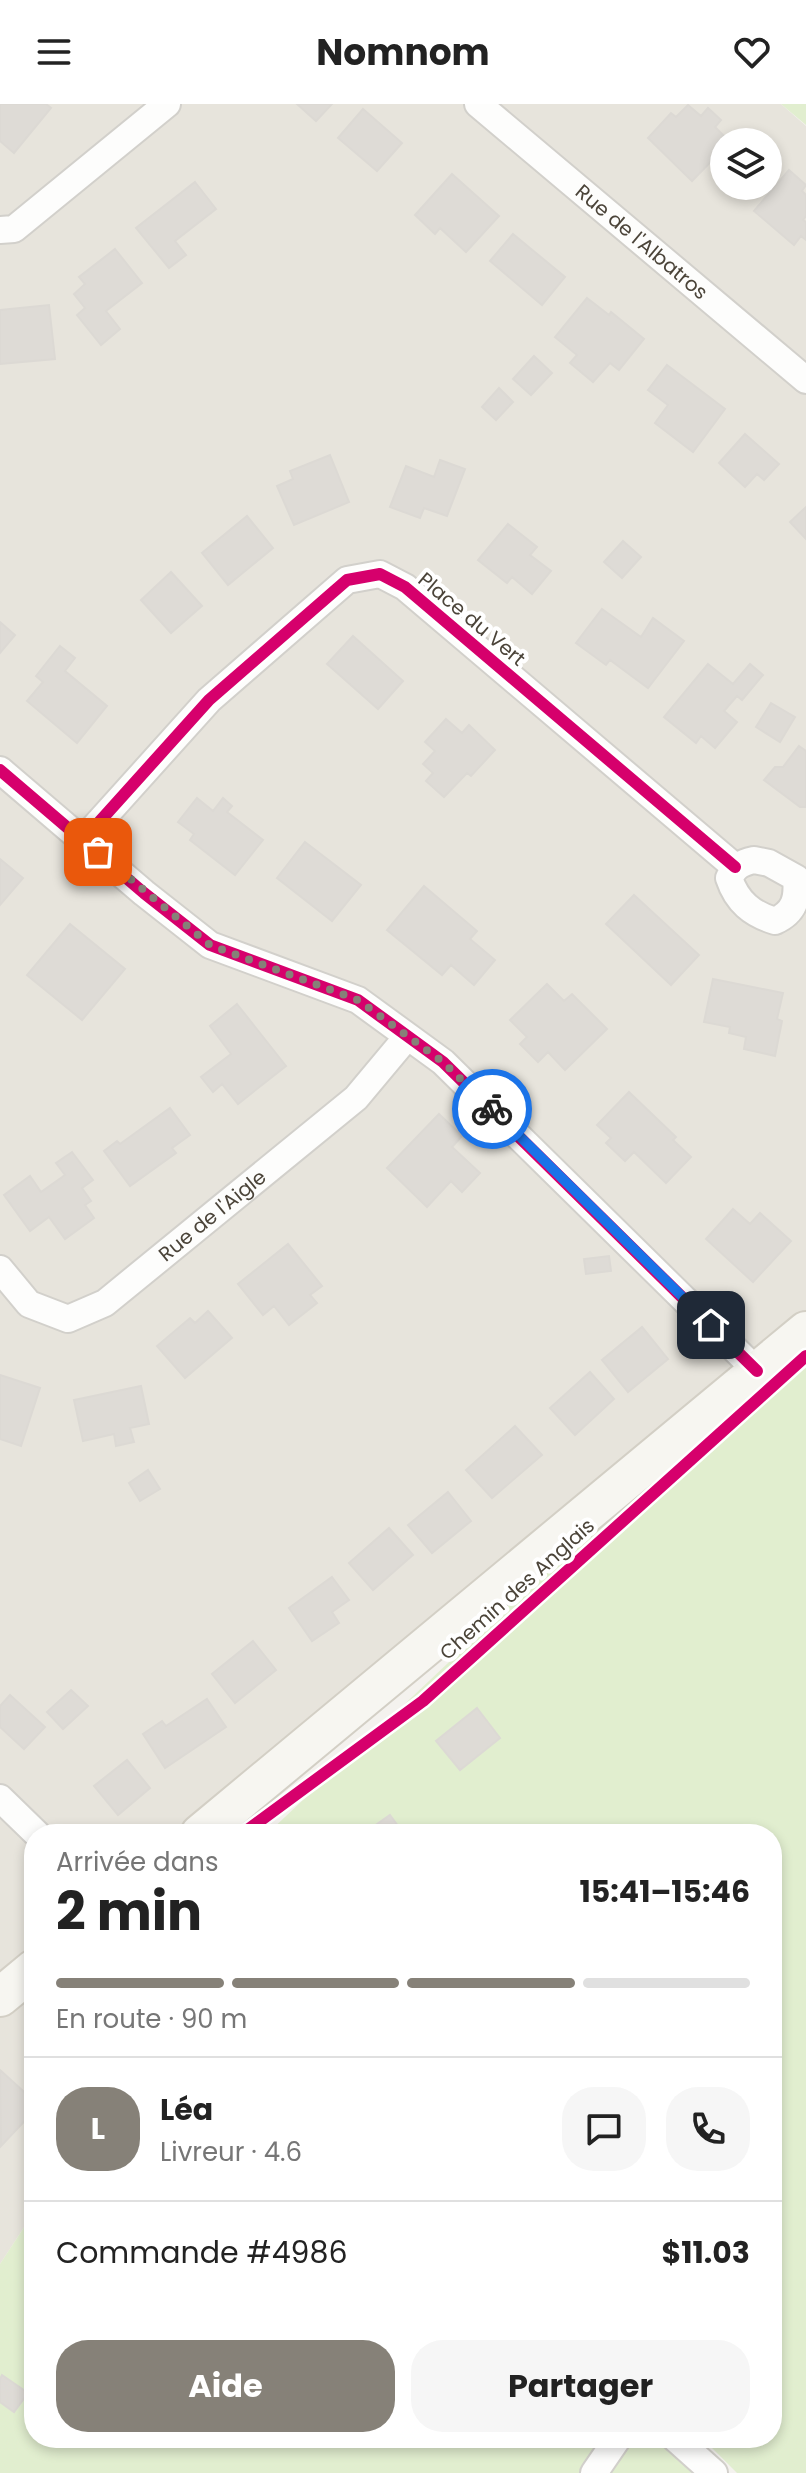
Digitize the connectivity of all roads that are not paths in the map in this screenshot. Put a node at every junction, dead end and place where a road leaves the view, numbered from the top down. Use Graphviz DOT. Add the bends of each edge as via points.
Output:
graph roads {
  1 [pos="167,104"];
  2 [pos="478,104"];
  3 [pos="0,230"];
  4 [pos="806,380"];
  5 [pos="0,770"];
  6 [pos="83,840"];
  7 [pos="735,867"];
  8 [pos="407,1037"];
  9 [pos="0,1269"];
  10 [pos="806,1331"];
  11 [pos="757,1371"];
  12 [pos="0,1798"];
  13 [pos="27,1824"];
  14 [pos="212,1824"];
  15 [pos="24,1977"];
  16 [pos="0,1997"];
  17 [pos="611,2448"];
  18 [pos="686,2448"];
  19 [pos="594,2473"];
  20 [pos="714,2473"];
  1 -- 3 [label="street" via="14,229"];
  2 -- 4 [label="street, Rue de l'Albatros"];
  5 -- 6 [label="street"];
  6 -- 7 [label="street, Place du Vert" via="209,700 347,580 380,574 405,587"];
  6 -- 8 [label="street" via="210,945 358,1000"];
  8 -- 9 [label="street, Rue de l'Aigle" via="356,1098 105,1303 68,1319 29,1304"];
  8 -- 11 [label="street" via="443,1062"];
  10 -- 11 [label="street, Chemin des Anglais"];
  11 -- 14 [label="street, Chemin des Anglais"];
  12 -- 13 [label="street"];
  15 -- 16 [label="street"];
  17 -- 19 [label="street"];
  18 -- 20 [label="street"];
}
